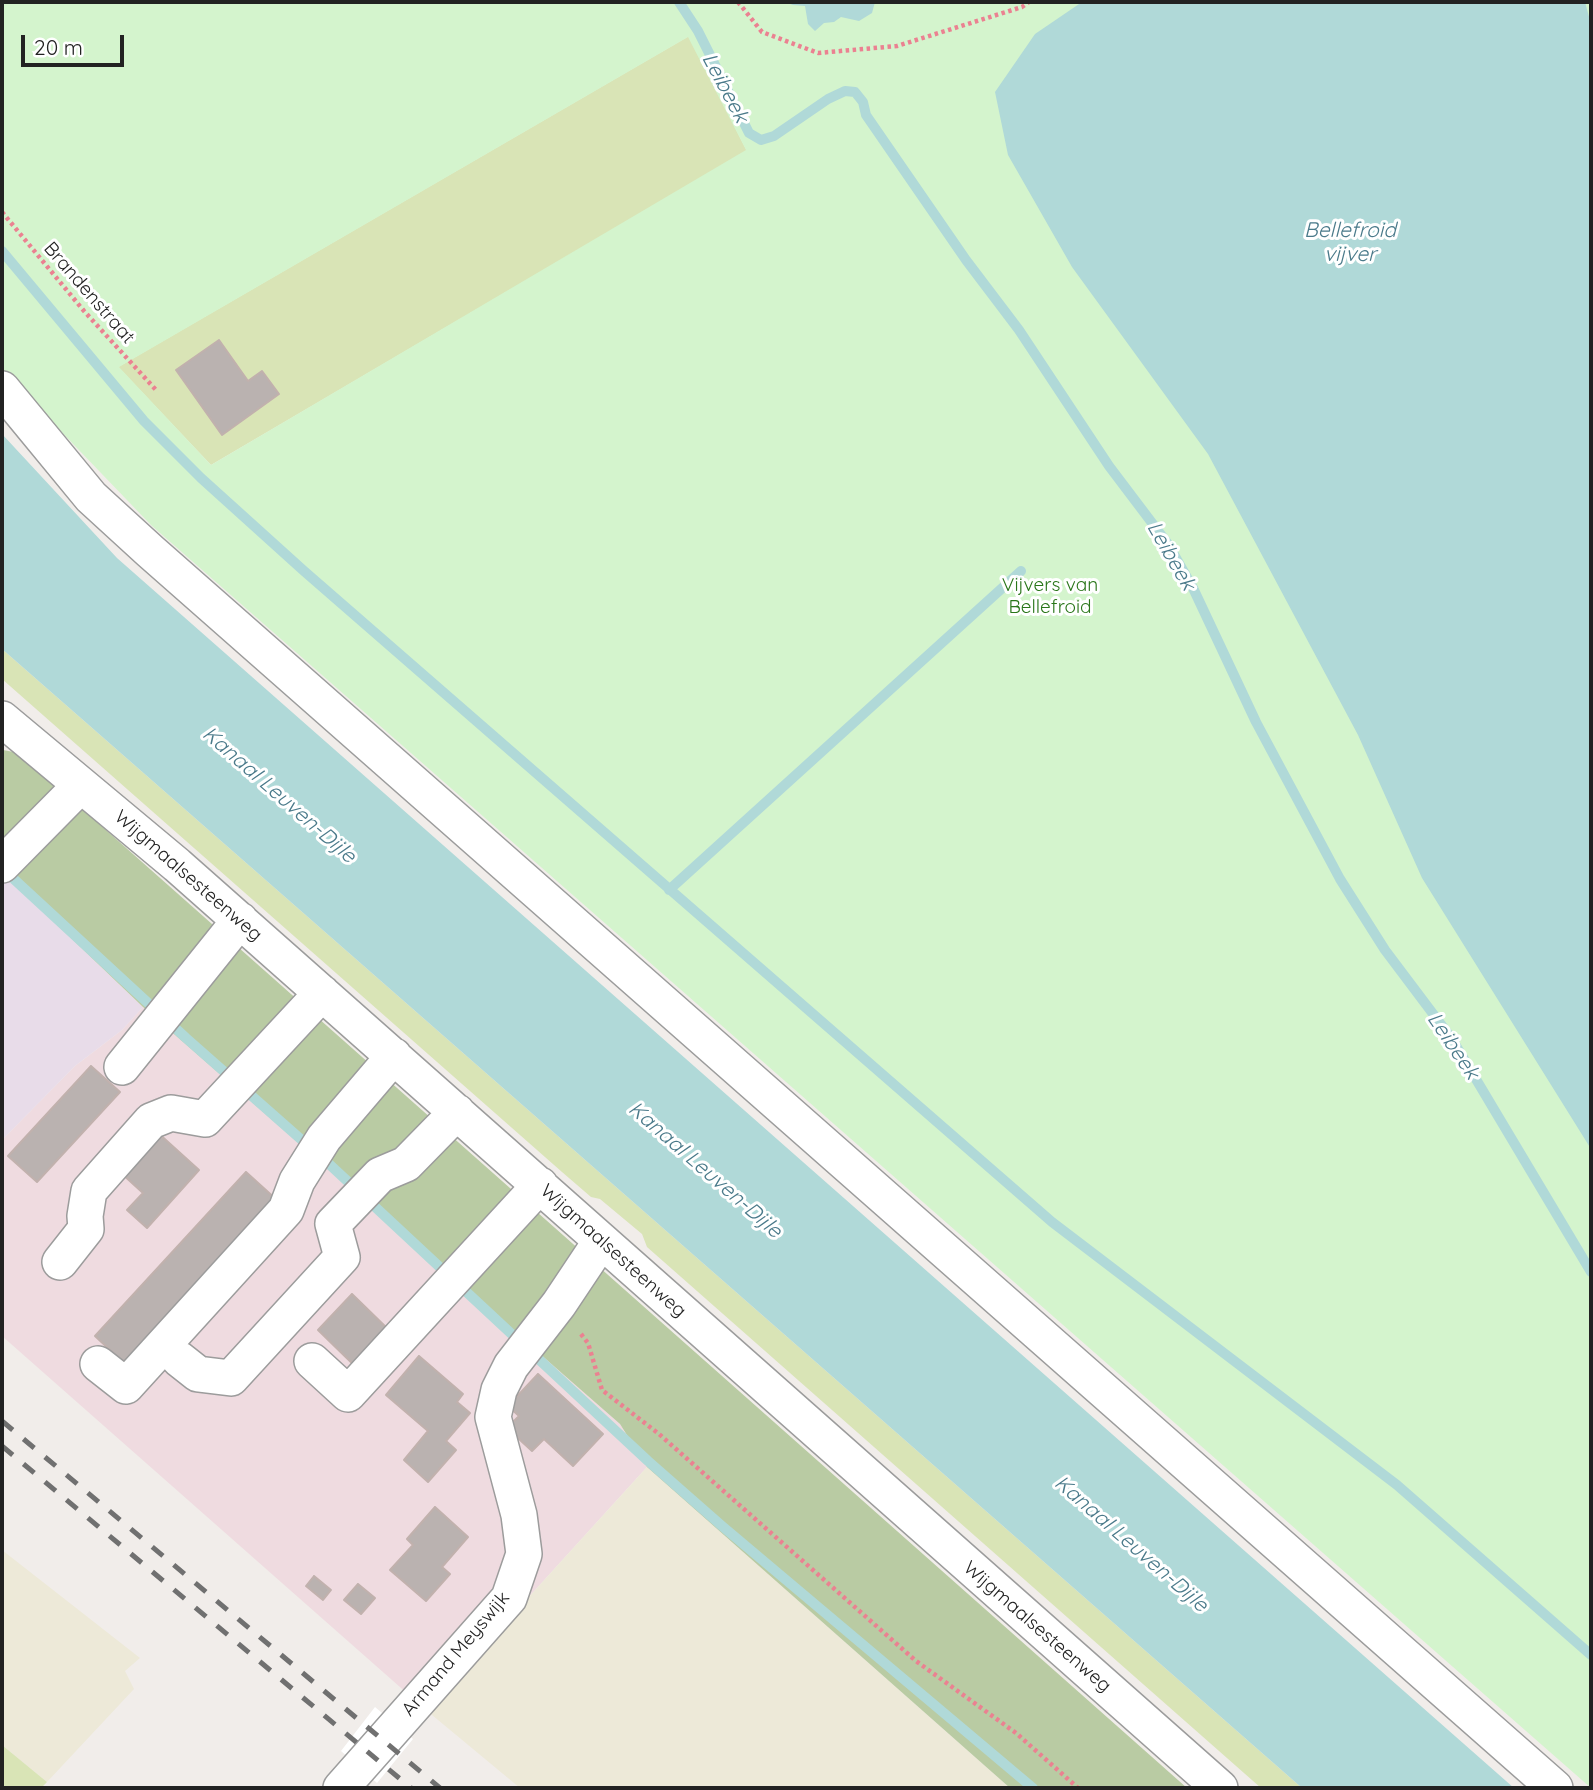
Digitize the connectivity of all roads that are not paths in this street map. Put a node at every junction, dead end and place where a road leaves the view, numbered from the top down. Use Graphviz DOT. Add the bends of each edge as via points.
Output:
graph roads {
  1 [pos="2,389"];
  2 [pos="2,719"];
  3 [pos="81,785"];
  4 [pos="9,858"];
  5 [pos="240,920"];
  6 [pos="322,993"];
  7 [pos="394,1056"];
  8 [pos="122,1067"];
  9 [pos="457,1112"];
  10 [pos="540,1185"];
  11 [pos="601,1241"];
  12 [pos="60,1262"];
  13 [pos="179,1359"];
  14 [pos="312,1361"];
  15 [pos="98,1364"];
  16 [pos="341,1788"];
  17 [pos="1220,1788"];
  18 [pos="1555,1788"];
  1 -- 18 [label="street" via="91,497 150,551"];
  2 -- 3 [label="street, Wijgmaalsesteenweg"];
  3 -- 4 [label="street"];
  3 -- 5 [label="street, Wijgmaalsesteenweg"];
  5 -- 6 [label="street, Wijgmaalsesteenweg"];
  5 -- 8 [label="street"];
  6 -- 7 [label="street, Wijgmaalsesteenweg"];
  6 -- 12 [label="street" via="205,1118 171,1113 151,1121 89,1191 86,1229"];
  7 -- 9 [label="street, Wijgmaalsesteenweg"];
  7 -- 15 [label="street" via="324,1138 286,1210 126,1386"];
  9 -- 10 [label="street, Wijgmaalsesteenweg"];
  9 -- 13 [label="street" via="406,1164 377,1177 333,1224 342,1256 231,1378 198,1374"];
  10 -- 11 [label="street, Wijgmaalsesteenweg"];
  10 -- 14 [label="street" via="348,1394"];
  11 -- 16 [label="street, Armand Meyswijk" via="511,1366 499,1390 493,1417 519,1515 524,1554 509,1598"];
  11 -- 17 [label="street, Wijgmaalsesteenweg"];
}
